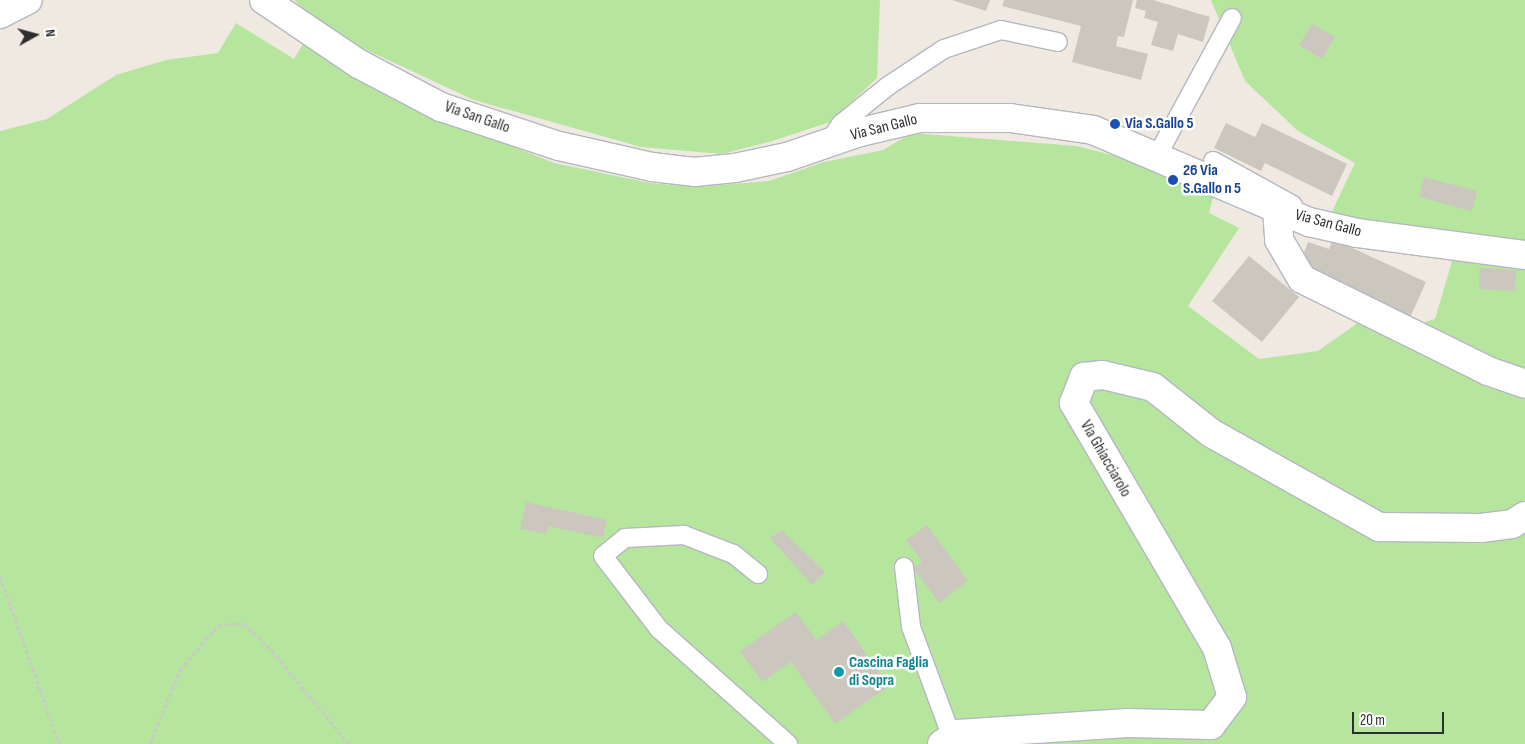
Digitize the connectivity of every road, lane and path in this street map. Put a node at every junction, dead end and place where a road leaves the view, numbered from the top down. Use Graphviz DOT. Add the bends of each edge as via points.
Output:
graph roads {
  1 [pos="28,0"];
  2 [pos="264,0"];
  3 [pos="0,14"];
  4 [pos="1232,18"];
  5 [pos="1058,42"];
  6 [pos="828,144"];
  7 [pos="1157,156"];
  8 [pos="1213,161"];
  9 [pos="1277,208"];
  10 [pos="1309,222"];
  11 [pos="1525,255"];
  12 [pos="1525,384"];
  13 [pos="1525,516"];
  14 [pos="904,567"];
  15 [pos="758,574"];
  16 [pos="0,576"];
  17 [pos="947,741"];
  18 [pos="59,744"];
  19 [pos="150,744"];
  20 [pos="349,744"];
  21 [pos="788,744"];
  1 -- 3 [label="street"];
  2 -- 6 [label="street, Via San Gallo" via="359,64 441,107 559,146 694,172 787,157"];
  4 -- 7 [label="lane"];
  5 -- 6 [label="lane" via="1001,30 944,49 875,96 841,124"];
  6 -- 7 [label="street, Via San Gallo" via="920,118 1010,118 1093,130"];
  7 -- 9 [label="street, Via San Gallo"];
  8 -- 10 [label="lane" via="1263,185 1294,205"];
  9 -- 10 [label="street, Via San Gallo"];
  9 -- 12 [label="street" via="1279,240 1302,280 1488,372"];
  10 -- 11 [label="street, Via San Gallo" via="1357,233"];
  13 -- 17 [label="street, Via Ghiacciarolo" via="1512,524 1481,528 1378,527 1211,433 1153,387 1103,375 1084,377 1074,403 1216,648 1232,696 1210,725 1128,723 957,734"];
  14 -- 17 [label="lane" via="911,627"];
  15 -- 21 [label="lane" via="733,554 684,535 625,538 603,556 659,629"];
  16 -- 18 [label="path"];
  19 -- 20 [label="path" via="180,670 218,625 244,623 272,651"];
}
